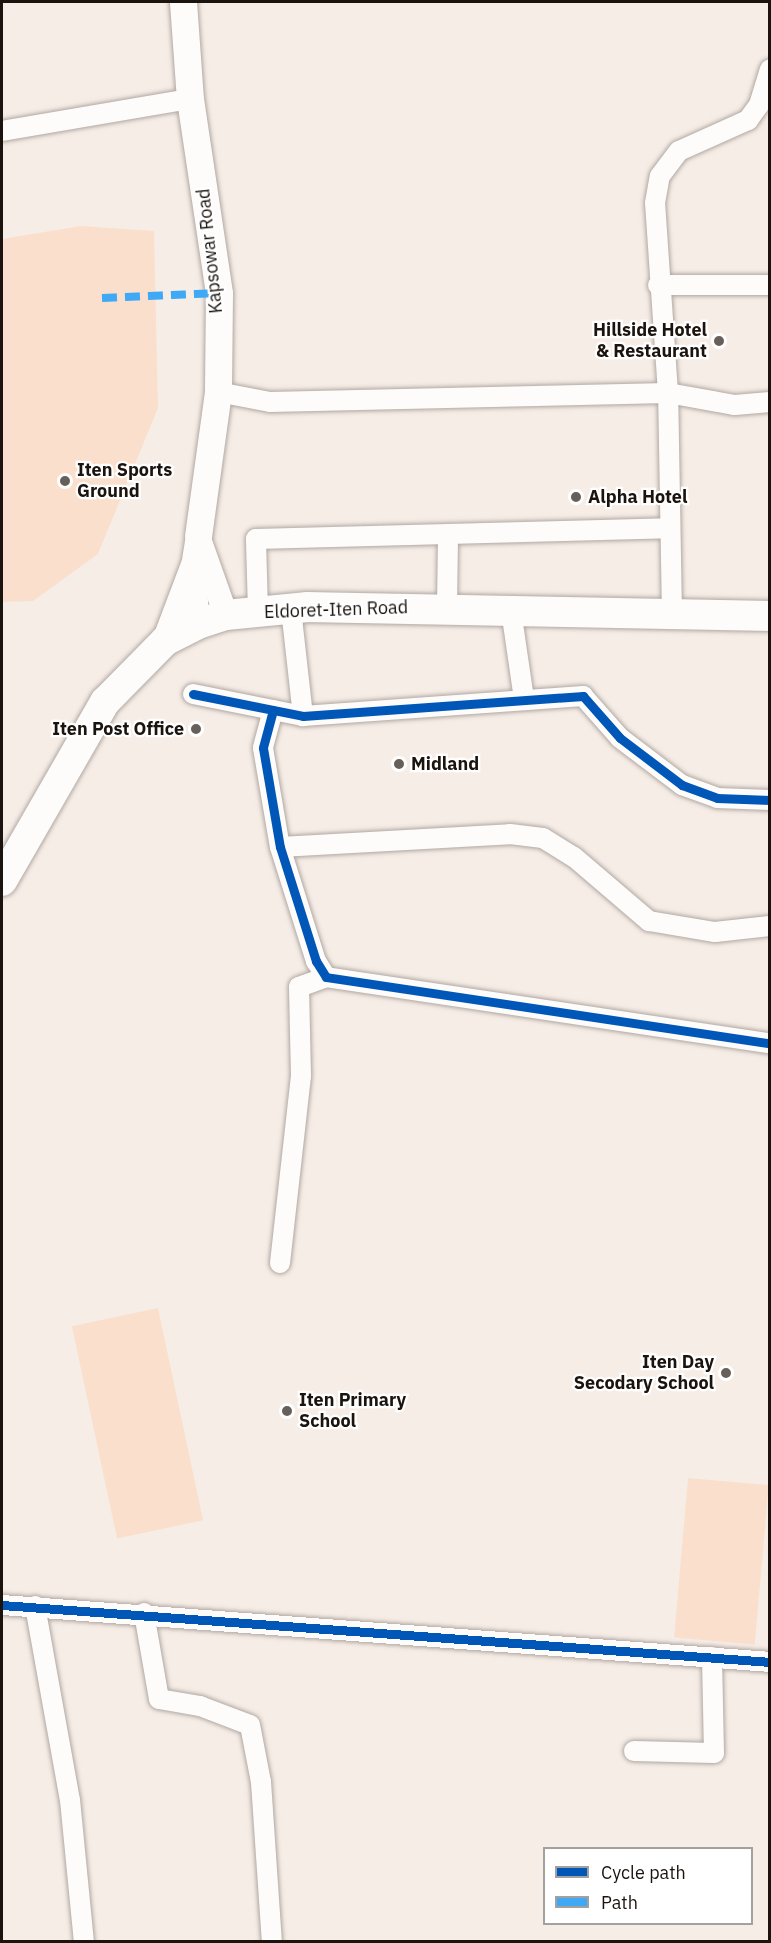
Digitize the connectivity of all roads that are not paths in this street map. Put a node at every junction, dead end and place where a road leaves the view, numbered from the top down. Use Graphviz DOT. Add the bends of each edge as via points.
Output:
graph roads {
  1 [pos="183,2"];
  2 [pos="770,70"];
  3 [pos="190,99"];
  4 [pos="2,130"];
  5 [pos="658,285"];
  6 [pos="770,285"];
  7 [pos="218,392"];
  8 [pos="668,393"];
  9 [pos="770,402"];
  10 [pos="668,528"];
  11 [pos="448,534"];
  12 [pos="198,536"];
  13 [pos="192,567"];
  14 [pos="447,608"];
  15 [pos="291,609"];
  16 [pos="511,610"];
  17 [pos="258,612"];
  18 [pos="226,615"];
  19 [pos="672,615"];
  20 [pos="770,616"];
  21 [pos="198,624"];
  22 [pos="165,641"];
  23 [pos="193,694"];
  24 [pos="524,699"];
  25 [pos="273,710"];
  26 [pos="303,716"];
  27 [pos="770,800"];
  28 [pos="280,847"];
  29 [pos="2,881"];
  30 [pos="770,926"];
  31 [pos="326,977"];
  32 [pos="770,1043"];
  33 [pos="280,1263"];
  34 [pos="2,1605"];
  35 [pos="35,1606"];
  36 [pos="144,1613"];
  37 [pos="712,1658"];
  38 [pos="770,1662"];
  39 [pos="634,1751"];
  40 [pos="84,1941"];
  41 [pos="272,1941"];
  1 -- 3 [label="main road, Kapsowar Road"];
  2 -- 5 [label="street" via="759,105 748,120 679,151 660,176 655,203"];
  3 -- 4 [label="street"];
  3 -- 7 [label="main road, Kapsowar Road" via="219,293"];
  5 -- 6 [label="street"];
  5 -- 8 [label="street"];
  7 -- 8 [label="street" via="270,402"];
  7 -- 12 [label="main road, Kapsowar Road"];
  8 -- 9 [label="street" via="735,405"];
  8 -- 10 [label="street"];
  10 -- 11 [label="street"];
  10 -- 19 [label="street"];
  11 -- 14 [label="street"];
  11 -- 17 [label="street" via="256,539"];
  12 -- 13 [label="street, Kapsowar Road"];
  12 -- 18 [label="street, Kapsowar Road"];
  13 -- 21 [label="street, Kapsowar Road"];
  13 -- 22 [label="main road"];
  14 -- 15 [label="main road, Eldoret-Iten Road"];
  14 -- 16 [label="main road, Eldoret-Iten Road"];
  15 -- 17 [label="main road, Eldoret-Iten Road"];
  15 -- 26 [label="street"];
  16 -- 19 [label="main road, Eldoret-Iten Road"];
  16 -- 24 [label="street"];
  17 -- 18 [label="main road, Eldoret-Iten Road"];
  18 -- 21 [label="main road, Eldoret-Iten Road"];
  19 -- 20 [label="main road, Eldoret-Iten Road"];
  21 -- 22 [label="main road, Eldoret-Iten Road"];
  22 -- 29 [label="main road, Eldoret-Iten Road" via="105,702"];
  23 -- 25 [label="street"];
  24 -- 26 [label="street"];
  24 -- 27 [label="street" via="583,696 620,738 682,785 717,798"];
  25 -- 26 [label="street"];
  25 -- 28 [label="street" via="263,748"];
  28 -- 30 [label="street" via="510,834 543,838 574,857 649,921 715,932"];
  28 -- 31 [label="street" via="316,961"];
  31 -- 32 [label="street"];
  31 -- 33 [label="street" via="299,987 301,1076"];
  34 -- 35 [label="street"];
  35 -- 36 [label="street"];
  35 -- 40 [label="street" via="70,1800"];
  36 -- 37 [label="street"];
  36 -- 41 [label="street" via="159,1699 200,1706 250,1725 261,1782"];
  37 -- 38 [label="street"];
  37 -- 39 [label="street" via="714,1753"];
}
